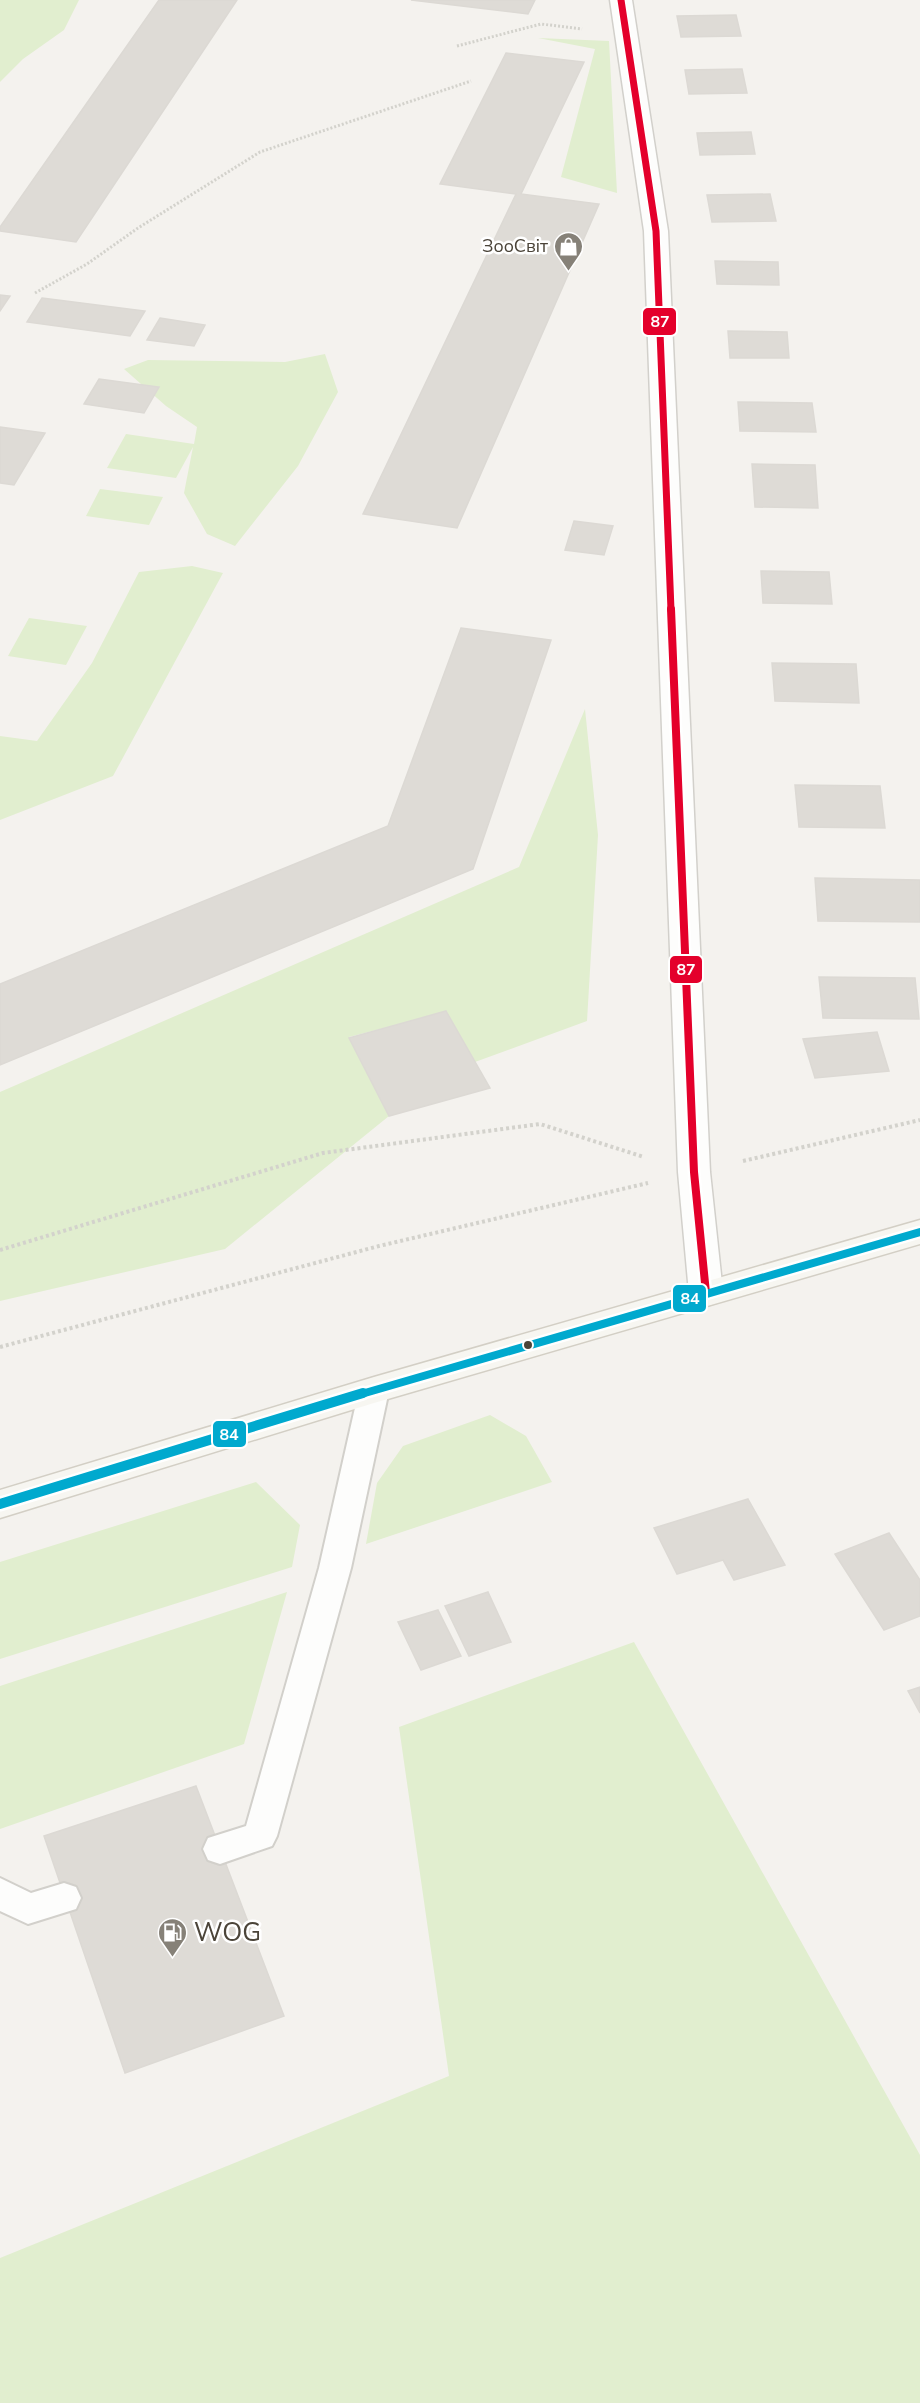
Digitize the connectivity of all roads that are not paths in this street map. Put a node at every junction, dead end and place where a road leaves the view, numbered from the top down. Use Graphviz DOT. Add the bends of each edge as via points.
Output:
graph roads {
  1 [pos="621,0"];
  2 [pos="920,1232"];
  3 [pos="706,1293"];
  4 [pos="374,1390"];
  5 [pos="0,1504"];
  6 [pos="220,1849"];
  7 [pos="0,1893"];
  8 [pos="64,1898"];
  1 -- 3 [label="street" via="656,231 694,1172"];
  2 -- 3 [label="main road"];
  3 -- 4 [label="main road"];
  4 -- 5 [label="main road"];
  4 -- 6 [label="lane" via="335,1568 260,1836"];
  7 -- 8 [label="lane" via="28,1909"];
}
